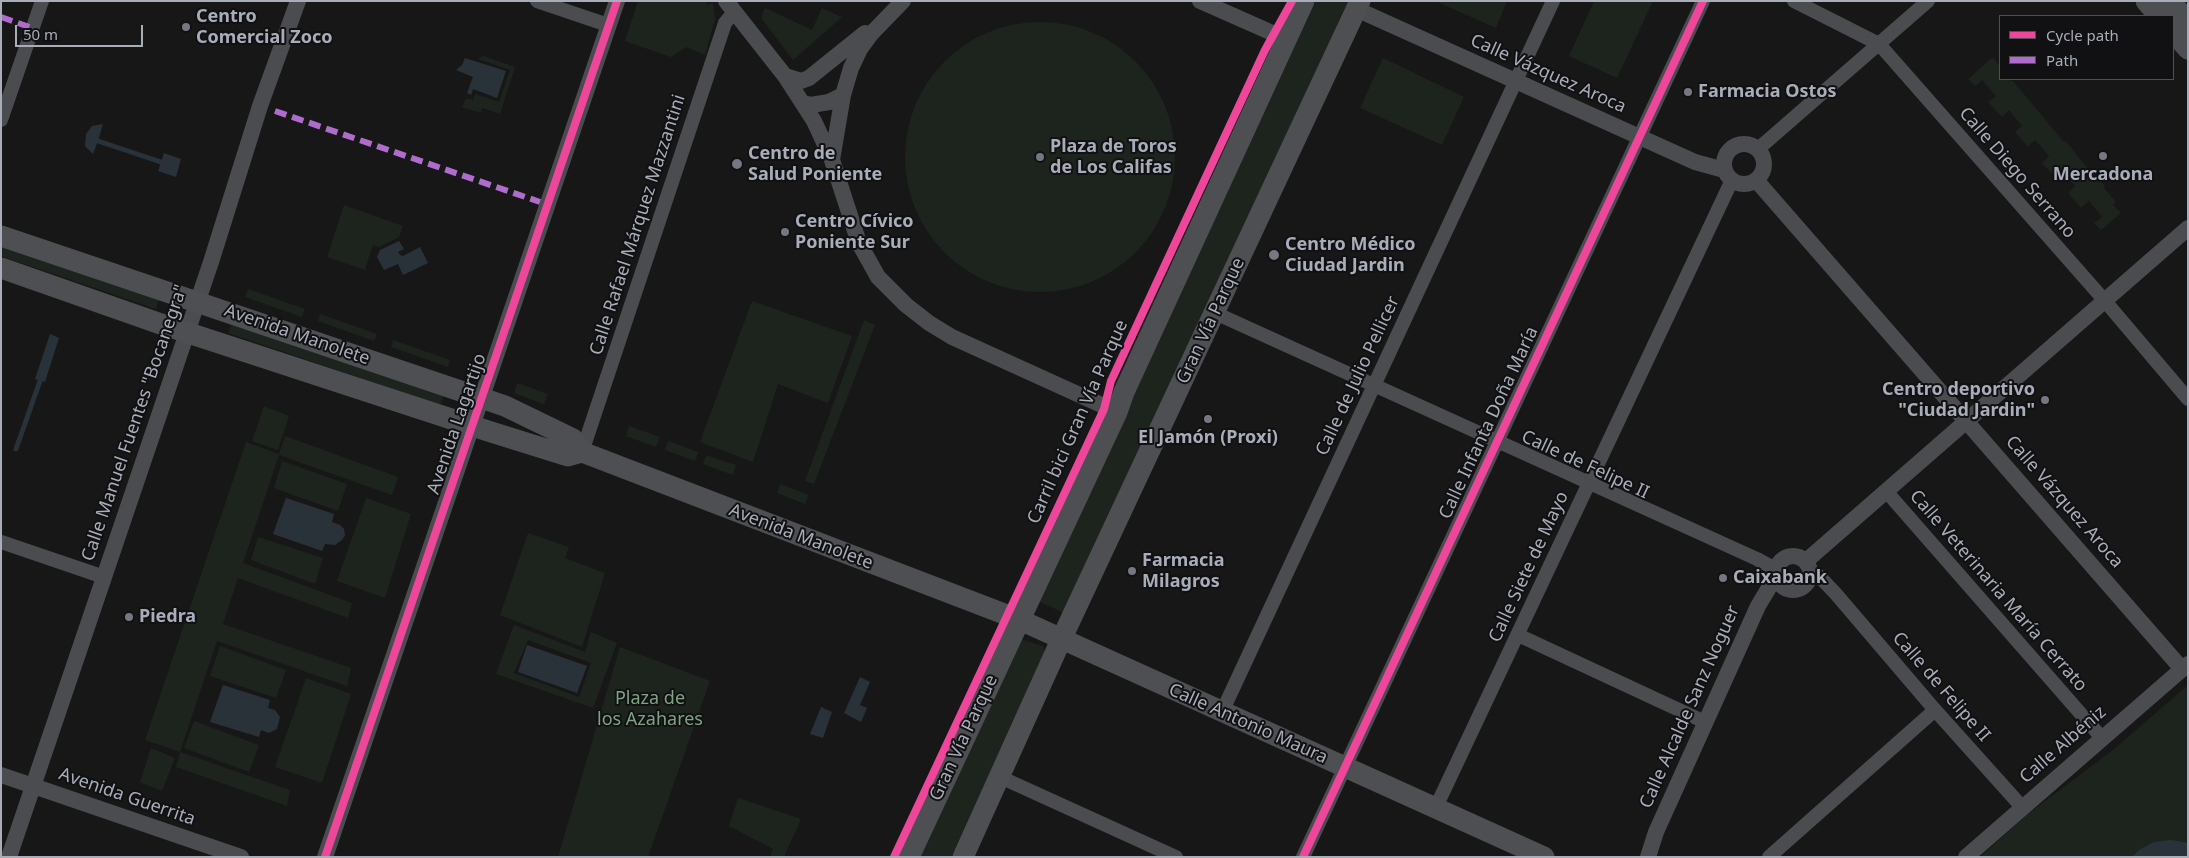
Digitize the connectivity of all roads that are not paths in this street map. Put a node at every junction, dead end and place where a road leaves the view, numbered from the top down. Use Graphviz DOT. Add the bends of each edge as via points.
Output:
graph roads {
  1 [pos="42,1"];
  2 [pos="298,1"];
  3 [pos="537,1"];
  4 [pos="616,1"];
  5 [pos="1200,1"];
  6 [pos="1304,1"];
  7 [pos="1553,1"];
  8 [pos="1703,1"];
  9 [pos="1794,1"];
  10 [pos="1928,1"];
  11 [pos="2146,1"];
  12 [pos="2170,1"];
  13 [pos="1358,5"];
  14 [pos="897,6"];
  15 [pos="730,7"];
  16 [pos="2158,15"];
  17 [pos="2188,21"];
  18 [pos="608,25"];
  19 [pos="2174,33"];
  20 [pos="1286,39"];
  21 [pos="1879,44"];
  22 [pos="2188,49"];
  23 [pos="785,76"];
  24 [pos="1516,81"];
  25 [pos="843,95"];
  26 [pos="803,103"];
  27 [pos="1,120"];
  28 [pos="1639,137"];
  29 [pos="1758,149"];
  30 [pos="832,160"];
  31 [pos="1728,175"];
  32 [pos="1756,180"];
  33 [pos="2187,231"];
  34 [pos="1,236"];
  35 [pos="1,268"];
  36 [pos="2104,301"];
  37 [pos="197,302"];
  38 [pos="1215,313"];
  39 [pos="187,332"];
  40 [pos="1374,384"];
  41 [pos="481,397"];
  42 [pos="2188,399"];
  43 [pos="1117,412"];
  44 [pos="1967,420"];
  45 [pos="473,426"];
  46 [pos="1498,441"];
  47 [pos="582,452"];
  48 [pos="1589,484"];
  49 [pos="1886,491"];
  50 [pos="1,542"];
  51 [pos="1808,567"];
  52 [pos="1777,575"];
  53 [pos="104,577"];
  54 [pos="1020,620"];
  55 [pos="1518,635"];
  56 [pos="1061,640"];
  57 [pos="2185,666"];
  58 [pos="1935,710"];
  59 [pos="1222,712"];
  60 [pos="1705,722"];
  61 [pos="2102,738"];
  62 [pos="1345,767"];
  63 [pos="1,775"];
  64 [pos="1000,777"];
  65 [pos="34,786"];
  66 [pos="1436,807"];
  67 [pos="2022,807"];
  68 [pos="10,857"];
  69 [pos="240,857"];
  70 [pos="325,857"];
  71 [pos="909,857"];
  72 [pos="963,857"];
  73 [pos="1176,857"];
  74 [pos="1303,857"];
  75 [pos="1544,857"];
  76 [pos="1648,857"];
  77 [pos="1768,857"];
  78 [pos="1966,857"];
  1 -- 27 [label="street"];
  2 -- 37 [label="street, Calle Manuel Fuentes \"Bocanegra\"" via="260,106"];
  3 -- 18 [label="street"];
  4 -- 18 [label="street, Avenida Lagartijo"];
  5 -- 20 [label="street"];
  6 -- 20 [label="main road, Gran Vía Parque"];
  7 -- 24 [label="street, Calle de Julio Pellicer"];
  8 -- 28 [label="street, Calle Infanta Doña María"];
  9 -- 21 [label="street, Calle Diego Serrano"];
  10 -- 21 [label="street"];
  11 -- 16 [label="main road"];
  12 -- 17 [label="main road"];
  13 -- 24 [label="street, Calle Vázquez Aroca"];
  13 -- 38 [label="main road, Gran Vía Parque"];
  14 -- 23 [label="street" via="809,78 801,81"];
  14 -- 25 [label="street" via="860,49"];
  15 -- 23 [label="street"];
  15 -- 47 [label="street, Calle Rafael Márquez Mazzantini"];
  18 -- 41 [label="street, Avenida Lagartijo"];
  19 -- 22 [label="main road"];
  20 -- 43 [label="main road, Gran Vía Parque"];
  21 -- 29 [label="street"];
  21 -- 36 [label="street, Calle Diego Serrano"];
  23 -- 26 [label="street"];
  24 -- 28 [label="street, Calle Vázquez Aroca"];
  24 -- 40 [label="street, Calle de Julio Pellicer"];
  25 -- 26 [label="street" via="829,102"];
  25 -- 30 [label="street"];
  26 -- 30 [label="street"];
  28 -- 31 [label="street, Calle Vázquez Aroca"];
  28 -- 46 [label="street, Calle Infanta Doña María"];
  29 -- 31 [label="street" via="1745,144 1731,148 1726,156"];
  29 -- 32 [label="street" via="1764,162 1763,172"];
  30 -- 43 [label="street" via="859,242 878,277 906,305 952,337"];
  31 -- 32 [label="street" via="1744,184"];
  31 -- 48 [label="street, Calle Siete de Mayo"];
  32 -- 44 [label="street, Calle Vázquez Aroca"];
  33 -- 36 [label="street"];
  34 -- 37 [label="main road, Avenida Manolete"];
  35 -- 39 [label="main road, Avenida Manolete"];
  36 -- 42 [label="street, Calle Diego Serrano"];
  36 -- 44 [label="street"];
  37 -- 39 [label="street, Calle Manuel Fuentes \"Bocanegra\""];
  37 -- 41 [label="main road, Avenida Manolete"];
  38 -- 40 [label="street, Calle de Felipe II"];
  38 -- 56 [label="main road, Gran Vía Parque"];
  39 -- 45 [label="main road, Avenida Manolete"];
  39 -- 53 [label="street, Calle Manuel Fuentes \"Bocanegra\""];
  40 -- 46 [label="street, Calle de Felipe II"];
  40 -- 59 [label="street, Calle de Julio Pellicer"];
  41 -- 45 [label="street, Avenida Lagartijo"];
  41 -- 47 [label="main road, Avenida Manolete" via="573,439"];
  43 -- 54 [label="main road, Gran Vía Parque"];
  44 -- 49 [label="street"];
  44 -- 57 [label="street, Calle Vázquez Aroca"];
  45 -- 47 [label="main road, Avenida Manolete" via="568,456"];
  45 -- 70 [label="street, Avenida Lagartijo"];
  46 -- 48 [label="street, Calle de Felipe II"];
  46 -- 62 [label="street, Calle Infanta Doña María"];
  47 -- 54 [label="main road, Avenida Manolete"];
  48 -- 52 [label="street, Calle de Felipe II" via="1757,559"];
  48 -- 55 [label="street, Calle Siete de Mayo"];
  49 -- 51 [label="street"];
  49 -- 61 [label="street, Calle Veterinaria María Cerrato"];
  50 -- 53 [label="street"];
  51 -- 52 [label="street" via="1796,556 1791,556 1781,561"];
  51 -- 52 [label="street" via="1804,586 1794,590 1784,587"];
  51 -- 58 [label="street, Calle de Felipe II" via="1836,594"];
  52 -- 60 [label="street, Calle Alcalde Sanz Noguer" via="1758,606"];
  53 -- 65 [label="street, Calle Manuel Fuentes \"Bocanegra\""];
  54 -- 56 [label="main road"];
  54 -- 71 [label="main road, Gran Vía Parque"];
  55 -- 60 [label="street"];
  55 -- 66 [label="street, Calle Siete de Mayo"];
  56 -- 59 [label="main road, Calle Antonio Maura"];
  56 -- 64 [label="main road, Gran Vía Parque"];
  57 -- 61 [label="street, Calle Albéniz"];
  58 -- 67 [label="street, Calle de Felipe II"];
  58 -- 77 [label="street"];
  59 -- 62 [label="main road, Calle Antonio Maura"];
  60 -- 76 [label="street, Calle Alcalde Sanz Noguer"];
  61 -- 67 [label="street, Calle Albéniz"];
  62 -- 66 [label="main road, Calle Antonio Maura"];
  62 -- 74 [label="street, Calle Infanta Doña María"];
  63 -- 65 [label="street, Avenida Guerrita"];
  64 -- 72 [label="main road, Gran Vía Parque"];
  64 -- 73 [label="street"];
  65 -- 68 [label="street, Calle Manuel Fuentes \"Bocanegra\""];
  65 -- 69 [label="street, Avenida Guerrita"];
  66 -- 75 [label="main road, Calle Antonio Maura"];
  67 -- 78 [label="street, Calle Albéniz"];
}
